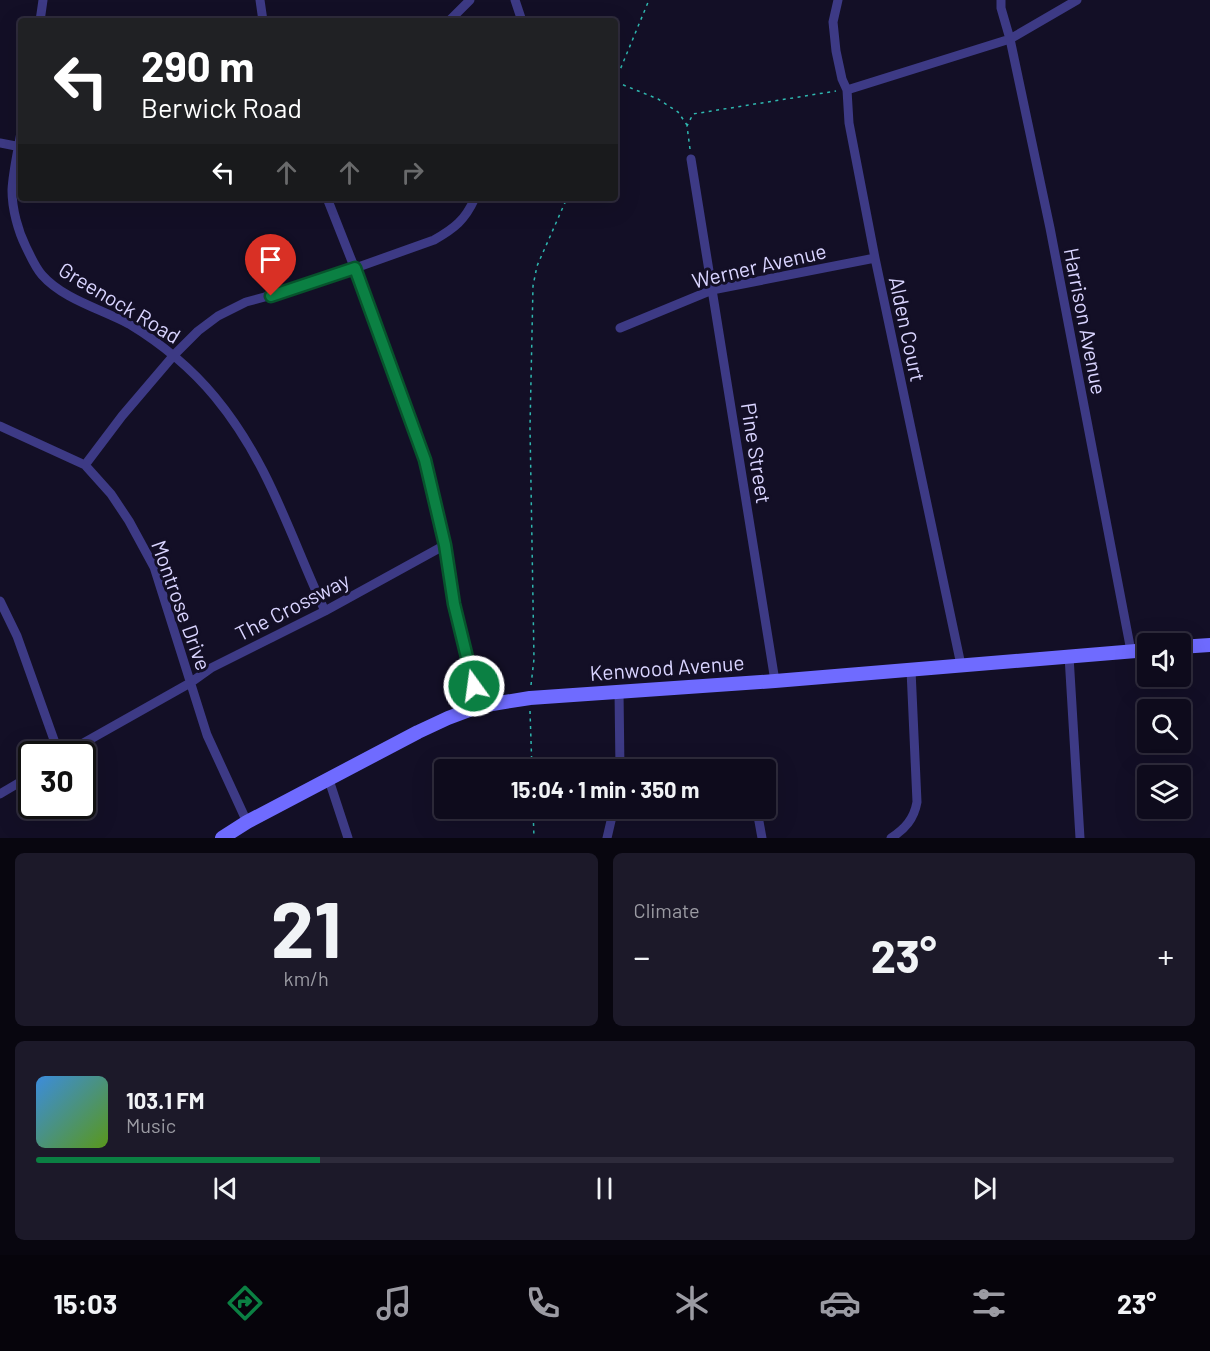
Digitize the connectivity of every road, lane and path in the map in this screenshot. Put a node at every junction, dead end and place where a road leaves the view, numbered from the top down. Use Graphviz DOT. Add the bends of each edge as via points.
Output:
graph roads {
  1 [pos="43,0"];
  2 [pos="260,0"];
  3 [pos="470,0"];
  4 [pos="515,0"];
  5 [pos="649,0"];
  6 [pos="838,0"];
  7 [pos="1001,0"];
  8 [pos="1077,0"];
  9 [pos="40,18"];
  10 [pos="263,18"];
  11 [pos="452,18"];
  12 [pos="521,18"];
  13 [pos="1010,39"];
  14 [pos="618,75"];
  15 [pos="618,83"];
  16 [pos="847,90"];
  17 [pos="687,126"];
  18 [pos="0,142"];
  19 [pos="18,146"];
  20 [pos="18,158"];
  21 [pos="691,159"];
  22 [pos="328,201"];
  23 [pos="474,201"];
  24 [pos="566,201"];
  25 [pos="875,258"];
  26 [pos="355,268"];
  27 [pos="712,290"];
  28 [pos="620,328"];
  29 [pos="174,355"];
  30 [pos="0,426"];
  31 [pos="85,465"];
  32 [pos="445,545"];
  33 [pos="0,601"];
  34 [pos="325,611"];
  35 [pos="1210,645"];
  36 [pos="1191,646"];
  37 [pos="1131,651"];
  38 [pos="1137,651"];
  39 [pos="1069,656"];
  40 [pos="961,665"];
  41 [pos="911,670"];
  42 [pos="775,681"];
  43 [pos="190,683"];
  44 [pos="619,691"];
  45 [pos="530,698"];
  46 [pos="480,706"];
  47 [pos="57,741"];
  48 [pos="85,741"];
  49 [pos="532,759"];
  50 [pos="620,759"];
  51 [pos="329,780"];
  52 [pos="18,783"];
  53 [pos="0,794"];
  54 [pos="533,819"];
  55 [pos="611,819"];
  56 [pos="759,819"];
  57 [pos="247,822"];
  58 [pos="222,838"];
  59 [pos="348,838"];
  60 [pos="534,838"];
  61 [pos="607,838"];
  62 [pos="762,838"];
  63 [pos="891,838"];
  64 [pos="1080,838"];
  1 -- 9 [label="street"];
  2 -- 10 [label="street"];
  3 -- 11 [label="street"];
  4 -- 12 [label="street"];
  5 -- 14 [label="path"];
  6 -- 16 [label="street, Alden Court" via="833,22"];
  7 -- 13 [label="street, Harrison Avenue"];
  8 -- 13 [label="street"];
  13 -- 16 [label="street"];
  13 -- 37 [label="street, Harrison Avenue"];
  15 -- 17 [label="path" via="658,99 678,112"];
  16 -- 17 [label="path" via="693,114"];
  16 -- 25 [label="street, Alden Court" via="849,123"];
  17 -- 21 [label="path"];
  18 -- 19 [label="street"];
  20 -- 29 [label="street, Greenock Road" via="12,191 20,235 44,277"];
  21 -- 27 [label="street, Pine Street"];
  22 -- 26 [label="street"];
  23 -- 26 [label="street" via="453,229 434,240"];
  24 -- 45 [label="path" via="537,266 533,286 530,427 534,658"];
  25 -- 27 [label="street, Werner Avenue"];
  25 -- 40 [label="street, Alden Court"];
  26 -- 29 [label="street" via="227,311 198,331"];
  26 -- 32 [label="street" via="425,460"];
  27 -- 28 [label="street, Werner Avenue"];
  27 -- 42 [label="street, Pine Street"];
  29 -- 31 [label="street"];
  29 -- 34 [label="street, Greenock Road" via="240,429 277,497"];
  30 -- 31 [label="street, Montrose Drive"];
  31 -- 43 [label="street, Montrose Drive" via="111,494 147,552 167,603"];
  32 -- 34 [label="street, The Crossway"];
  32 -- 46 [label="street" via="454,604"];
  33 -- 47 [label="street"];
  34 -- 43 [label="street, The Crossway" via="220,663"];
  35 -- 36 [label="street"];
  37 -- 38 [label="street, Kenwood Avenue"];
  37 -- 39 [label="street, Kenwood Avenue"];
  39 -- 40 [label="street, Kenwood Avenue"];
  39 -- 64 [label="street"];
  40 -- 41 [label="street, Kenwood Avenue"];
  41 -- 42 [label="street, Kenwood Avenue"];
  41 -- 63 [label="street" via="917,802 912,819"];
  42 -- 44 [label="street, Kenwood Avenue"];
  43 -- 48 [label="street, The Crossway"];
  43 -- 57 [label="street, Montrose Drive" via="207,735"];
  44 -- 45 [label="street, Kenwood Avenue"];
  44 -- 50 [label="street"];
  45 -- 46 [label="street, Kenwood Avenue"];
  45 -- 49 [label="path"];
  46 -- 51 [label="street, Kenwood Avenue" via="418,732"];
  51 -- 57 [label="street, Kenwood Avenue"];
  51 -- 59 [label="street"];
  52 -- 53 [label="street"];
  54 -- 60 [label="path"];
  55 -- 61 [label="street"];
  56 -- 62 [label="street"];
  57 -- 58 [label="street, Kenwood Avenue"];
}
